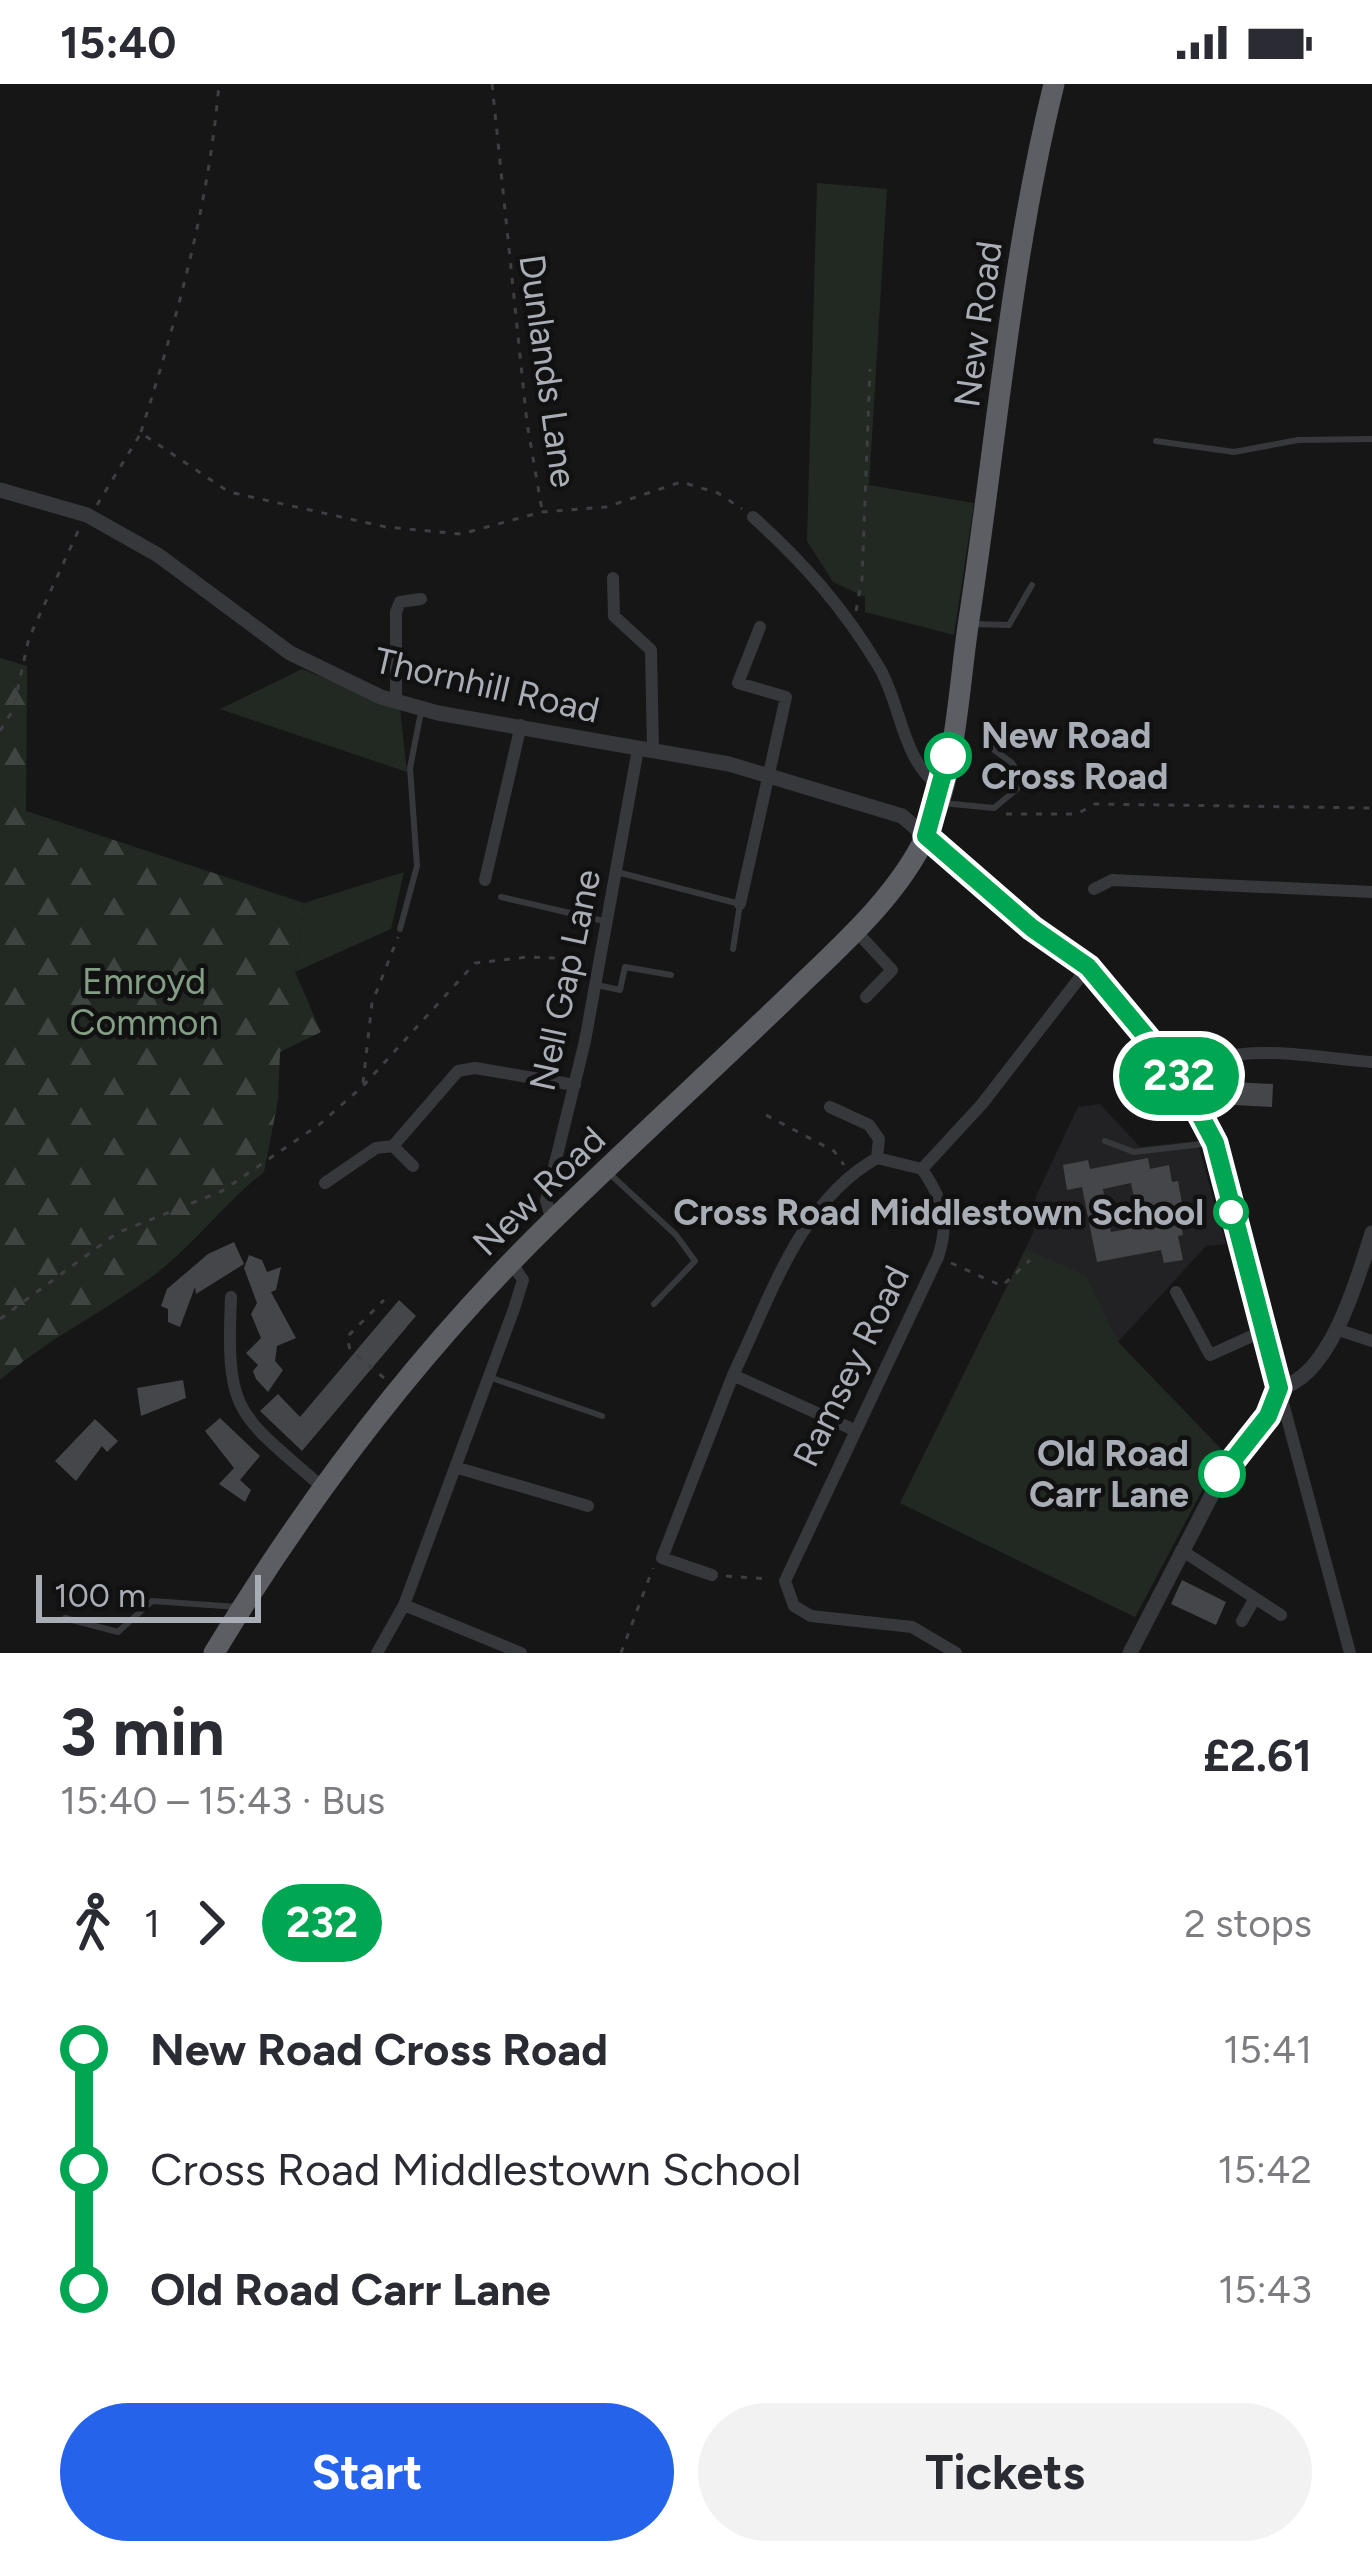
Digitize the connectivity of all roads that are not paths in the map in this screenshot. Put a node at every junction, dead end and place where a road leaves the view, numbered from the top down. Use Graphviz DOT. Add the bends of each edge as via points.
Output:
graph roads {
  1 [pos="1054,84"];
  2 [pos="1372,439"];
  3 [pos="1156,441"];
  4 [pos="0,490"];
  5 [pos="753,517"];
  6 [pos="613,578"];
  7 [pos="1032,585"];
  8 [pos="421,599"];
  9 [pos="969,623"];
  10 [pos="760,626"];
  11 [pos="396,701"];
  12 [pos="422,709"];
  13 [pos="520,725"];
  14 [pos="982,742"];
  15 [pos="646,750"];
  16 [pos="770,776"];
  17 [pos="940,796"];
  18 [pos="926,836"];
  19 [pos="617,872"];
  20 [pos="484,880"];
  21 [pos="1094,889"];
  22 [pos="1372,892"];
  23 [pos="501,897"];
  24 [pos="740,904"];
  25 [pos="604,921"];
  26 [pos="400,929"];
  27 [pos="855,930"];
  28 [pos="733,949"];
  29 [pos="1088,967"];
  30 [pos="671,975"];
  31 [pos="594,985"];
  32 [pos="866,997"];
  33 [pos="1372,1062"];
  34 [pos="1180,1077"];
  35 [pos="575,1084"];
  36 [pos="830,1107"];
  37 [pos="1106,1141"];
  38 [pos="1215,1143"];
  39 [pos="393,1146"];
  40 [pos="877,1158"];
  41 [pos="413,1166"];
  42 [pos="922,1169"];
  43 [pos="606,1170"];
  44 [pos="325,1183"];
  45 [pos="552,1221"];
  46 [pos="1372,1233"];
  47 [pos="511,1262"];
  48 [pos="1176,1292"];
  49 [pos="231,1297"];
  50 [pos="653,1304"];
  51 [pos="1336,1329"];
  52 [pos="1264,1330"];
  53 [pos="1372,1340"];
  54 [pos="734,1375"];
  55 [pos="488,1376"];
  56 [pos="1279,1388"];
  57 [pos="602,1416"];
  58 [pos="852,1430"];
  59 [pos="458,1468"];
  60 [pos="321,1486"];
  61 [pos="588,1506"];
  62 [pos="1181,1550"];
  63 [pos="712,1575"];
  64 [pos="1255,1598"];
  65 [pos="404,1605"];
  66 [pos="242,1607"];
  67 [pos="1281,1615"];
  68 [pos="65,1618"];
  69 [pos="1242,1621"];
  70 [pos="214,1653"];
  71 [pos="377,1653"];
  72 [pos="521,1653"];
  73 [pos="956,1653"];
  74 [pos="1130,1653"];
  75 [pos="1350,1653"];
  1 -- 9 [label="highway, New Road" via="1005,354"];
  2 -- 3 [label="lane" via="1234,452"];
  4 -- 11 [label="street, Thornhill Road" via="87,515 158,555 290,653"];
  5 -- 17 [label="street" via="818,576 878,665 918,765"];
  6 -- 15 [label="street, Nell Gap Lane" via="614,616 651,650 655,666"];
  7 -- 9 [label="lane" via="1009,625"];
  8 -- 11 [label="street" via="400,602 396,613"];
  9 -- 17 [label="highway, New Road"];
  10 -- 16 [label="street" via="738,683 786,698"];
  11 -- 12 [label="street, Thornhill Road"];
  12 -- 13 [label="street, Thornhill Road"];
  12 -- 26 [label="lane" via="410,768 417,866"];
  13 -- 15 [label="street, Thornhill Road"];
  13 -- 20 [label="street"];
  14 -- 17 [label="lane" via="1012,763 1021,777 1016,789 994,808"];
  15 -- 16 [label="street, Thornhill Road"];
  15 -- 19 [label="street, Nell Gap Lane"];
  16 -- 18 [label="street, Thornhill Road" via="902,816"];
  16 -- 24 [label="street"];
  17 -- 18 [label="highway, New Road"];
  18 -- 27 [label="highway, New Road"];
  18 -- 29 [label="street, Thornhill Road"];
  19 -- 24 [label="lane"];
  19 -- 25 [label="street, Nell Gap Lane"];
  21 -- 22 [label="street" via="1112,880"];
  23 -- 25 [label="lane"];
  24 -- 28 [label="lane"];
  25 -- 31 [label="street, Nell Gap Lane"];
  27 -- 32 [label="street" via="892,970"];
  27 -- 43 [label="highway, New Road"];
  29 -- 34 [label="street, Thornhill Road"];
  29 -- 42 [label="street"];
  30 -- 31 [label="lane" via="626,967 620,990"];
  31 -- 35 [label="street, Nell Gap Lane"];
  33 -- 34 [label="street" via="1242,1054 1198,1063"];
  34 -- 38 [label="street, Thornhill Road"];
  35 -- 39 [label="street" via="458,1071"];
  35 -- 45 [label="street, Nell Gap Lane" via="546,1200"];
  36 -- 40 [label="street" via="869,1125 879,1138"];
  37 -- 38 [label="lane" via="1134,1152"];
  38 -- 52 [label="street, Thornhill Road"];
  39 -- 41 [label="street"];
  39 -- 44 [label="street" via="376,1148"];
  40 -- 42 [label="street"];
  40 -- 54 [label="street" via="849,1174 812,1215"];
  42 -- 58 [label="street, Ramsey Road" via="944,1208 946,1231"];
  43 -- 45 [label="highway, New Road"];
  43 -- 50 [label="lane" via="695,1261"];
  45 -- 47 [label="highway, New Road"];
  46 -- 51 [label="street"];
  47 -- 55 [label="street" via="523,1280"];
  47 -- 60 [label="highway, New Road"];
  48 -- 52 [label="street" via="1210,1355"];
  49 -- 60 [label="street" via="237,1405"];
  51 -- 53 [label="street"];
  51 -- 56 [label="street" via="1312,1371"];
  52 -- 56 [label="street, Thornhill Road"];
  54 -- 58 [label="street"];
  54 -- 63 [label="street" via="662,1558"];
  55 -- 57 [label="lane"];
  55 -- 59 [label="street"];
  56 -- 62 [label="street"];
  56 -- 75 [label="street"];
  58 -- 73 [label="street, Ramsey Road" via="785,1581 794,1606 812,1616 912,1627"];
  59 -- 61 [label="street"];
  59 -- 65 [label="street"];
  60 -- 66 [label="highway, New Road"];
  62 -- 64 [label="street"];
  62 -- 74 [label="street"];
  64 -- 67 [label="street"];
  64 -- 69 [label="street"];
  65 -- 71 [label="street"];
  65 -- 72 [label="street"];
  66 -- 68 [label="lane" via="152,1600 118,1631"];
  66 -- 70 [label="highway, New Road"];
}
